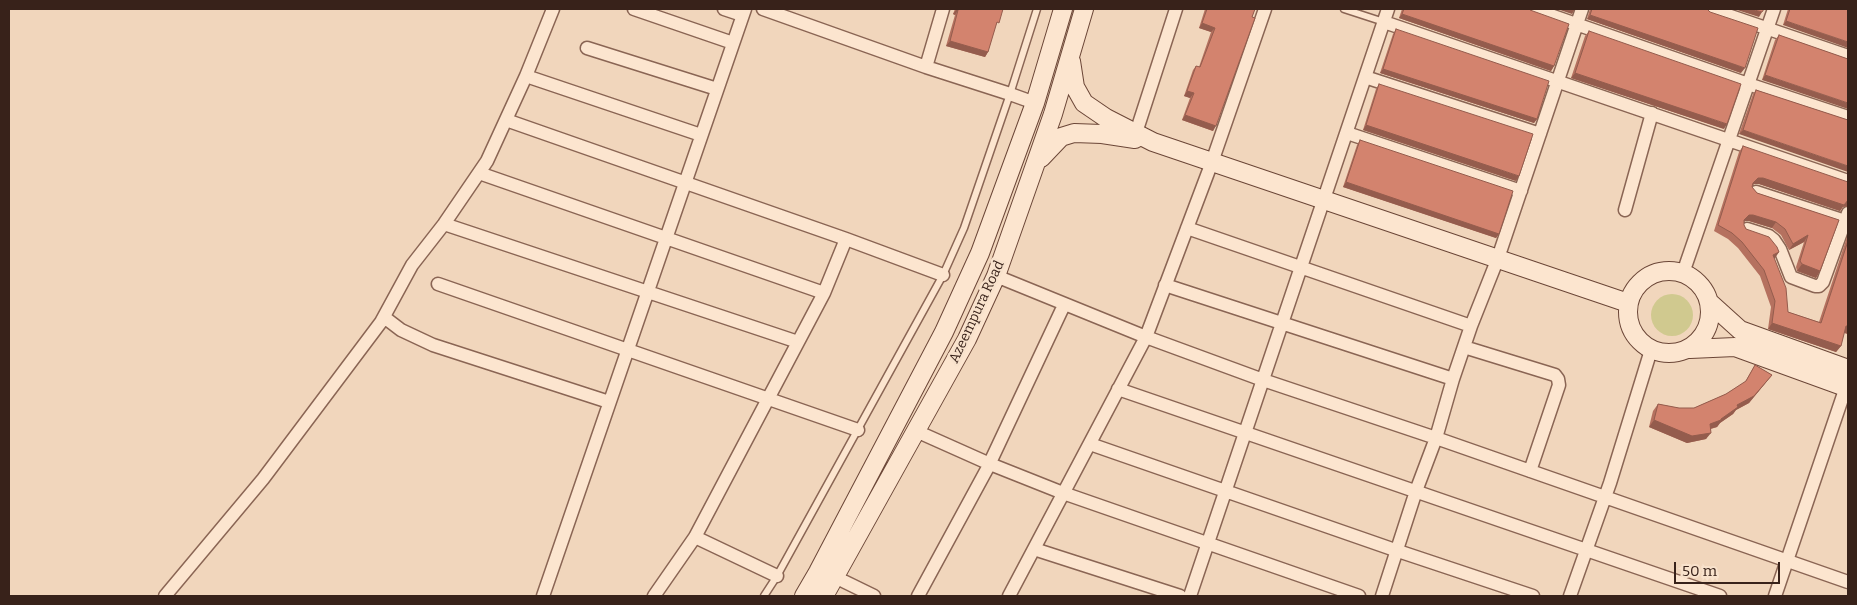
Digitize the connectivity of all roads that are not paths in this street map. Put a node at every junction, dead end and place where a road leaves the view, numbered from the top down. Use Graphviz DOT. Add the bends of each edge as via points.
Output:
graph roads {
  1 [pos="553,9"];
  2 [pos="634,9"];
  3 [pos="724,9"];
  4 [pos="763,9"];
  5 [pos="943,9"];
  6 [pos="1037,9"];
  7 [pos="1063,9"];
  8 [pos="1084,9"];
  9 [pos="1176,9"];
  10 [pos="1265,9"];
  11 [pos="1344,9"];
  12 [pos="1388,9"];
  13 [pos="1533,9"];
  14 [pos="1582,9"];
  15 [pos="1710,9"];
  16 [pos="1774,9"];
  17 [pos="743,12"];
  18 [pos="1384,22"];
  19 [pos="1577,24"];
  20 [pos="1767,28"];
  21 [pos="733,43"];
  22 [pos="587,48"];
  23 [pos="1071,55"];
  24 [pos="1848,56"];
  25 [pos="926,67"];
  26 [pos="526,76"];
  27 [pos="1365,77"];
  28 [pos="1558,80"];
  29 [pos="1748,84"];
  30 [pos="717,89"];
  31 [pos="1010,94"];
  32 [pos="1035,103"];
  33 [pos="1652,113"];
  34 [pos="1848,117"];
  35 [pos="506,120"];
  36 [pos="1346,133"];
  37 [pos="1540,134"];
  38 [pos="701,135"];
  39 [pos="1135,136"];
  40 [pos="1729,139"];
  41 [pos="1212,162"];
  42 [pos="1036,163"];
  43 [pos="479,173"];
  44 [pos="1848,181"];
  45 [pos="684,183"];
  46 [pos="1521,190"];
  47 [pos="1756,192"];
  48 [pos="1324,200"];
  49 [pos="1625,210"];
  50 [pos="1847,217"];
  51 [pos="444,224"];
  52 [pos="1187,228"];
  53 [pos="1748,229"];
  54 [pos="665,237"];
  55 [pos="846,239"];
  56 [pos="1498,258"];
  57 [pos="1301,267"];
  58 [pos="1684,273"];
  59 [pos="943,275"];
  60 [pos="996,276"];
  61 [pos="438,284"];
  62 [pos="1165,285"];
  63 [pos="647,292"];
  64 [pos="824,293"];
  65 [pos="1709,302"];
  66 [pos="1628,303"];
  67 [pos="1064,305"];
  68 [pos="384,317"];
  69 [pos="1282,323"];
  70 [pos="1471,326"];
  71 [pos="1146,337"];
  72 [pos="798,342"];
  73 [pos="1464,347"];
  74 [pos="628,349"];
  75 [pos="1690,349"];
  76 [pos="1651,350"];
  77 [pos="1848,369"];
  78 [pos="1453,379"];
  79 [pos="1263,380"];
  80 [pos="1848,386"];
  81 [pos="1118,389"];
  82 [pos="768,399"];
  83 [pos="610,402"];
  84 [pos="858,430"];
  85 [pos="916,431"];
  86 [pos="1244,432"];
  87 [pos="1436,438"];
  88 [pos="1090,444"];
  89 [pos="990,464"];
  90 [pos="1530,471"];
  91 [pos="1416,490"];
  92 [pos="1225,491"];
  93 [pos="1063,493"];
  94 [pos="1605,498"];
  95 [pos="695,537"];
  96 [pos="1207,543"];
  97 [pos="1034,549"];
  98 [pos="1395,550"];
  99 [pos="1587,551"];
  100 [pos="1787,562"];
  101 [pos="777,576"];
  102 [pos="835,577"];
  103 [pos="1848,582"];
  104 [pos="165,596"];
  105 [pos="543,596"];
  106 [pos="654,596"];
  107 [pos="764,596"];
  108 [pos="804,596"];
  109 [pos="824,596"];
  110 [pos="874,596"];
  111 [pos="918,596"];
  112 [pos="1009,596"];
  113 [pos="1180,596"];
  114 [pos="1190,596"];
  115 [pos="1359,596"];
  116 [pos="1382,596"];
  117 [pos="1534,596"];
  118 [pos="1570,596"];
  119 [pos="1720,596"];
  120 [pos="1776,596"];
  1 -- 26 [label="street"];
  2 -- 21 [label="street"];
  3 -- 17 [label="street"];
  4 -- 25 [label="street"];
  5 -- 25 [label="street"];
  6 -- 31 [label="lane"];
  7 -- 32 [label="street, Azeempura Road"];
  8 -- 23 [label="street, Azeempura Road"];
  9 -- 39 [label="street"];
  10 -- 41 [label="street"];
  11 -- 18 [label="lane"];
  12 -- 18 [label="street"];
  13 -- 19 [label="street"];
  14 -- 19 [label="street"];
  15 -- 20 [label="street"];
  16 -- 20 [label="street"];
  17 -- 21 [label="street"];
  18 -- 27 [label="street"];
  18 -- 28 [label="street"];
  19 -- 28 [label="street"];
  19 -- 29 [label="street"];
  20 -- 24 [label="street"];
  20 -- 29 [label="street"];
  21 -- 30 [label="street"];
  22 -- 30 [label="street"];
  23 -- 39 [label="street" via="1075,87 1084,103"];
  23 -- 42 [label="street, Azeempura Road"];
  25 -- 31 [label="street"];
  26 -- 35 [label="street"];
  26 -- 38 [label="street"];
  27 -- 36 [label="street"];
  27 -- 37 [label="street"];
  28 -- 33 [label="street"];
  28 -- 37 [label="street"];
  29 -- 34 [label="street"];
  29 -- 40 [label="street"];
  30 -- 38 [label="street"];
  31 -- 32 [label="street"];
  31 -- 59 [label="lane" via="964,228"];
  32 -- 108 [label="street, Azeempura Road" via="980,253 944,332"];
  33 -- 40 [label="street"];
  33 -- 49 [label="street"];
  35 -- 43 [label="street"];
  35 -- 45 [label="street"];
  36 -- 46 [label="street"];
  36 -- 48 [label="street"];
  37 -- 46 [label="street"];
  38 -- 45 [label="street"];
  39 -- 41 [label="street"];
  39 -- 42 [label="street" via="1074,133 1061,137"];
  40 -- 44 [label="street"];
  40 -- 58 [label="street"];
  41 -- 48 [label="street"];
  41 -- 52 [label="street"];
  42 -- 60 [label="street, Azeempura Road"];
  43 -- 51 [label="street"];
  43 -- 54 [label="street"];
  45 -- 54 [label="street"];
  45 -- 55 [label="street"];
  46 -- 56 [label="street"];
  47 -- 50 [label="street"];
  48 -- 56 [label="street"];
  48 -- 57 [label="street"];
  50 -- 53 [label="street" via="1819,286 1791,277 1774,240"];
  51 -- 63 [label="street"];
  51 -- 68 [label="street" via="412,265"];
  52 -- 57 [label="street"];
  52 -- 62 [label="street"];
  54 -- 63 [label="street"];
  54 -- 64 [label="street"];
  55 -- 59 [label="street"];
  55 -- 64 [label="street"];
  56 -- 66 [label="street"];
  56 -- 70 [label="street"];
  57 -- 69 [label="street"];
  57 -- 70 [label="street"];
  58 -- 65 [label="street" via="1704,290"];
  58 -- 66 [label="street" via="1656,272 1643,279"];
  59 -- 84 [label="lane"];
  60 -- 67 [label="street"];
  60 -- 85 [label="street, Azeempura Road" via="967,339"];
  61 -- 74 [label="street"];
  62 -- 69 [label="street"];
  62 -- 71 [label="street"];
  63 -- 72 [label="street"];
  63 -- 74 [label="street"];
  64 -- 72 [label="street"];
  65 -- 75 [label="street" via="1707,329"];
  65 -- 77 [label="street" via="1740,330"];
  66 -- 76 [label="street" via="1627,317 1631,330 1639,342"];
  67 -- 71 [label="street"];
  67 -- 89 [label="street"];
  68 -- 83 [label="street" via="401,330 433,345"];
  68 -- 104 [label="street" via="262,479"];
  69 -- 78 [label="street"];
  69 -- 79 [label="street"];
  70 -- 73 [label="street"];
  71 -- 79 [label="street"];
  71 -- 81 [label="street"];
  72 -- 82 [label="street"];
  73 -- 78 [label="street"];
  73 -- 90 [label="street" via="1555,375 1558,379"];
  74 -- 82 [label="street"];
  74 -- 83 [label="street"];
  75 -- 76 [label="street" via="1670,354"];
  75 -- 80 [label="street" via="1735,346"];
  76 -- 94 [label="street"];
  78 -- 87 [label="street"];
  79 -- 86 [label="street"];
  79 -- 87 [label="street"];
  80 -- 100 [label="street"];
  81 -- 86 [label="street"];
  81 -- 88 [label="street"];
  82 -- 84 [label="street"];
  82 -- 95 [label="street"];
  83 -- 105 [label="street"];
  84 -- 101 [label="lane"];
  85 -- 89 [label="street"];
  85 -- 102 [label="street, Azeempura Road"];
  86 -- 91 [label="street"];
  86 -- 92 [label="street"];
  87 -- 90 [label="street"];
  87 -- 91 [label="street"];
  88 -- 92 [label="street"];
  88 -- 93 [label="street"];
  89 -- 93 [label="street"];
  89 -- 111 [label="street"];
  90 -- 94 [label="street"];
  91 -- 98 [label="street"];
  91 -- 99 [label="street"];
  92 -- 96 [label="street"];
  92 -- 98 [label="street"];
  93 -- 96 [label="street"];
  93 -- 97 [label="street"];
  94 -- 99 [label="street"];
  94 -- 100 [label="street"];
  95 -- 101 [label="street"];
  95 -- 106 [label="street"];
  96 -- 114 [label="street"];
  96 -- 115 [label="street"];
  97 -- 112 [label="street"];
  97 -- 113 [label="street"];
  98 -- 116 [label="street"];
  98 -- 117 [label="street"];
  99 -- 118 [label="street"];
  99 -- 119 [label="street"];
  100 -- 103 [label="street"];
  100 -- 120 [label="street"];
  101 -- 107 [label="lane"];
  102 -- 109 [label="street, Azeempura Road"];
  102 -- 110 [label="street"];
}
